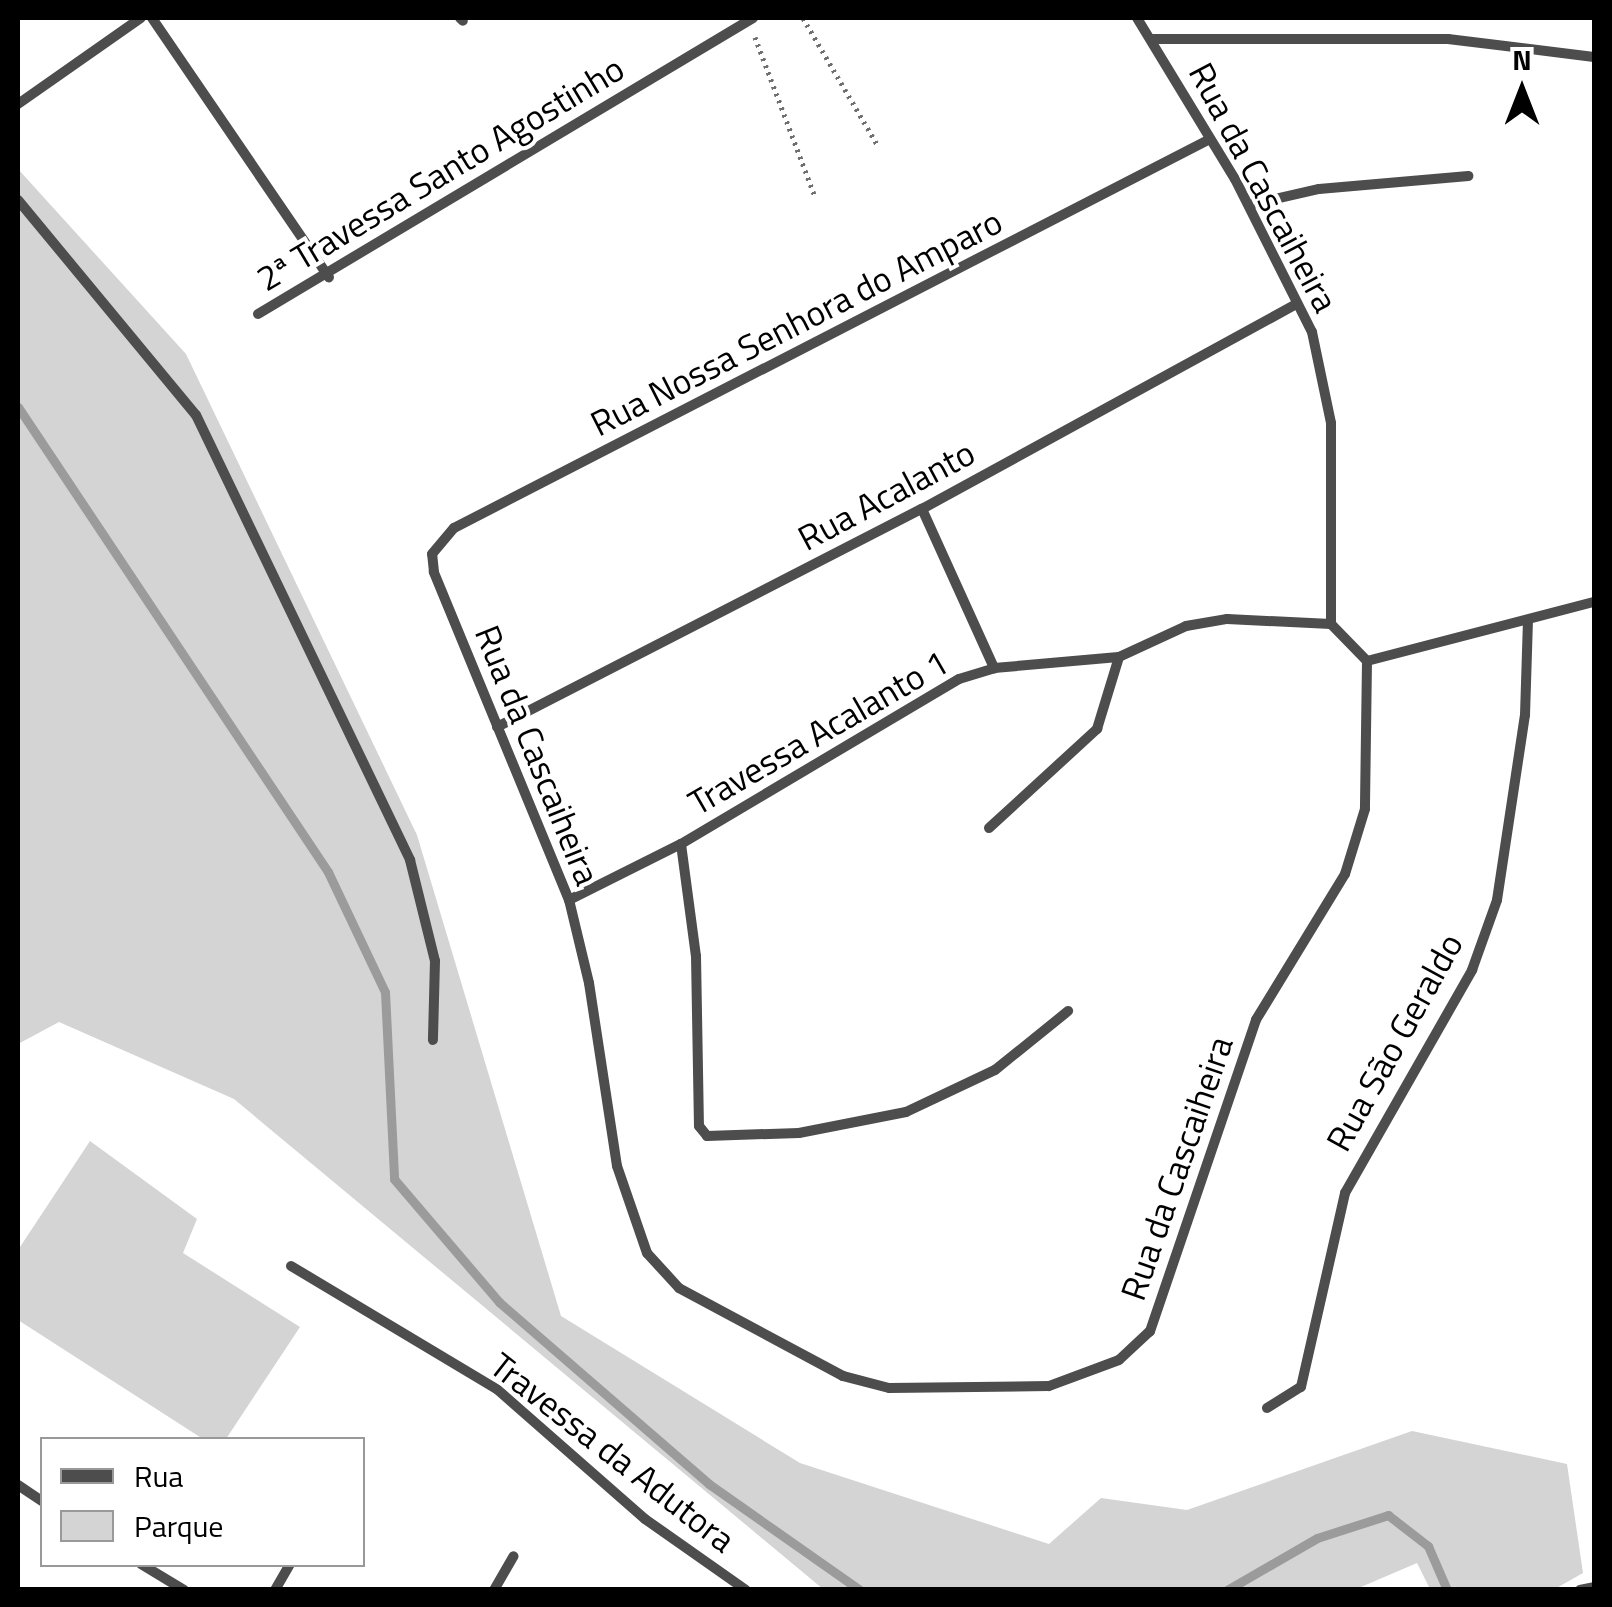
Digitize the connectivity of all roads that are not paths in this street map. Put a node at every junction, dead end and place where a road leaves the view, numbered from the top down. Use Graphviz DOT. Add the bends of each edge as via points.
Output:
graph roads {
  1 [pos="140,18"];
  2 [pos="152,18"];
  3 [pos="1137,18"];
  4 [pos="751,19"];
  5 [pos="1153,39"];
  6 [pos="1594,56"];
  7 [pos="18,104"];
  8 [pos="1210,138"];
  9 [pos="1468,176"];
  10 [pos="18,200"];
  11 [pos="1249,205"];
  12 [pos="329,277"];
  13 [pos="1296,304"];
  14 [pos="258,314"];
  15 [pos="922,509"];
  16 [pos="434,572"];
  17 [pos="1594,602"];
  18 [pos="1528,622"];
  19 [pos="1331,624"];
  20 [pos="1119,657"];
  21 [pos="1367,661"];
  22 [pos="994,668"];
  23 [pos="496,727"];
  24 [pos="988,828"];
  25 [pos="680,844"];
  26 [pos="569,900"];
  27 [pos="1068,1011"];
  28 [pos="432,1040"];
  29 [pos="291,1266"];
  30 [pos="1267,1408"];
  31 [pos="18,1484"];
  32 [pos="40,1500"];
  33 [pos="514,1556"];
  34 [pos="146,1567"];
  35 [pos="288,1567"];
  36 [pos="1594,1587"];
  37 [pos="184,1590"];
  38 [pos="275,1590"];
  39 [pos="494,1590"];
  40 [pos="746,1590"];
  41 [pos="1580,1590"];
  1 -- 7 [label="street"];
  2 -- 12 [label="street"];
  3 -- 5 [label="street, Rua da Cascaiheira"];
  4 -- 12 [label="street, 2ª Travessa Santo Agostinho"];
  5 -- 6 [label="street" via="1448,39"];
  5 -- 8 [label="street, Rua da Cascaiheira"];
  8 -- 11 [label="street, Rua da Cascaiheira"];
  8 -- 16 [label="street, Rua Nossa Senhora do Amparo" via="454,528 436,542"];
  9 -- 11 [label="street" via="1319,190"];
  10 -- 28 [label="street" via="196,415 410,860 434,961"];
  11 -- 13 [label="street, Rua da Cascaiheira"];
  12 -- 14 [label="street, 2ª Travessa Santo Agostinho"];
  13 -- 15 [label="street, Rua Acalanto"];
  13 -- 19 [label="street, Rua da Cascaiheira" via="1312,332 1331,423"];
  15 -- 22 [label="street, Travessa Acalanto 1"];
  15 -- 23 [label="street, Rua Acalanto"];
  16 -- 23 [label="street, Rua da Cascaiheira"];
  17 -- 18 [label="street"];
  18 -- 21 [label="street"];
  18 -- 30 [label="street, Rua São Geraldo" via="1525,715 1497,900 1472,970 1346,1193 1301,1387"];
  19 -- 20 [label="street" via="1227,619 1186,626"];
  19 -- 21 [label="street"];
  20 -- 22 [label="street"];
  20 -- 24 [label="street" via="1098,729"];
  21 -- 26 [label="street, Rua da Cascaiheira" via="1365,809 1346,874 1256,1020 1150,1331 1119,1360 1088,1376 1048,1386 889,1388 843,1376 678,1288 647,1253 630,1213"];
  22 -- 25 [label="street, Travessa Acalanto 1" via="926,696"];
  23 -- 26 [label="street, Rua da Cascaiheira"];
  25 -- 26 [label="street, Travessa Acalanto 1"];
  25 -- 27 [label="street" via="696,956 699,1126 707,1136 799,1133 906,1112 994,1070"];
  29 -- 40 [label="street, Travessa da Adutora" via="498,1390 645,1519"];
  31 -- 32 [label="street"];
  33 -- 39 [label="street"];
  34 -- 37 [label="street"];
  35 -- 38 [label="street"];
  36 -- 41 [label="street"];
}
